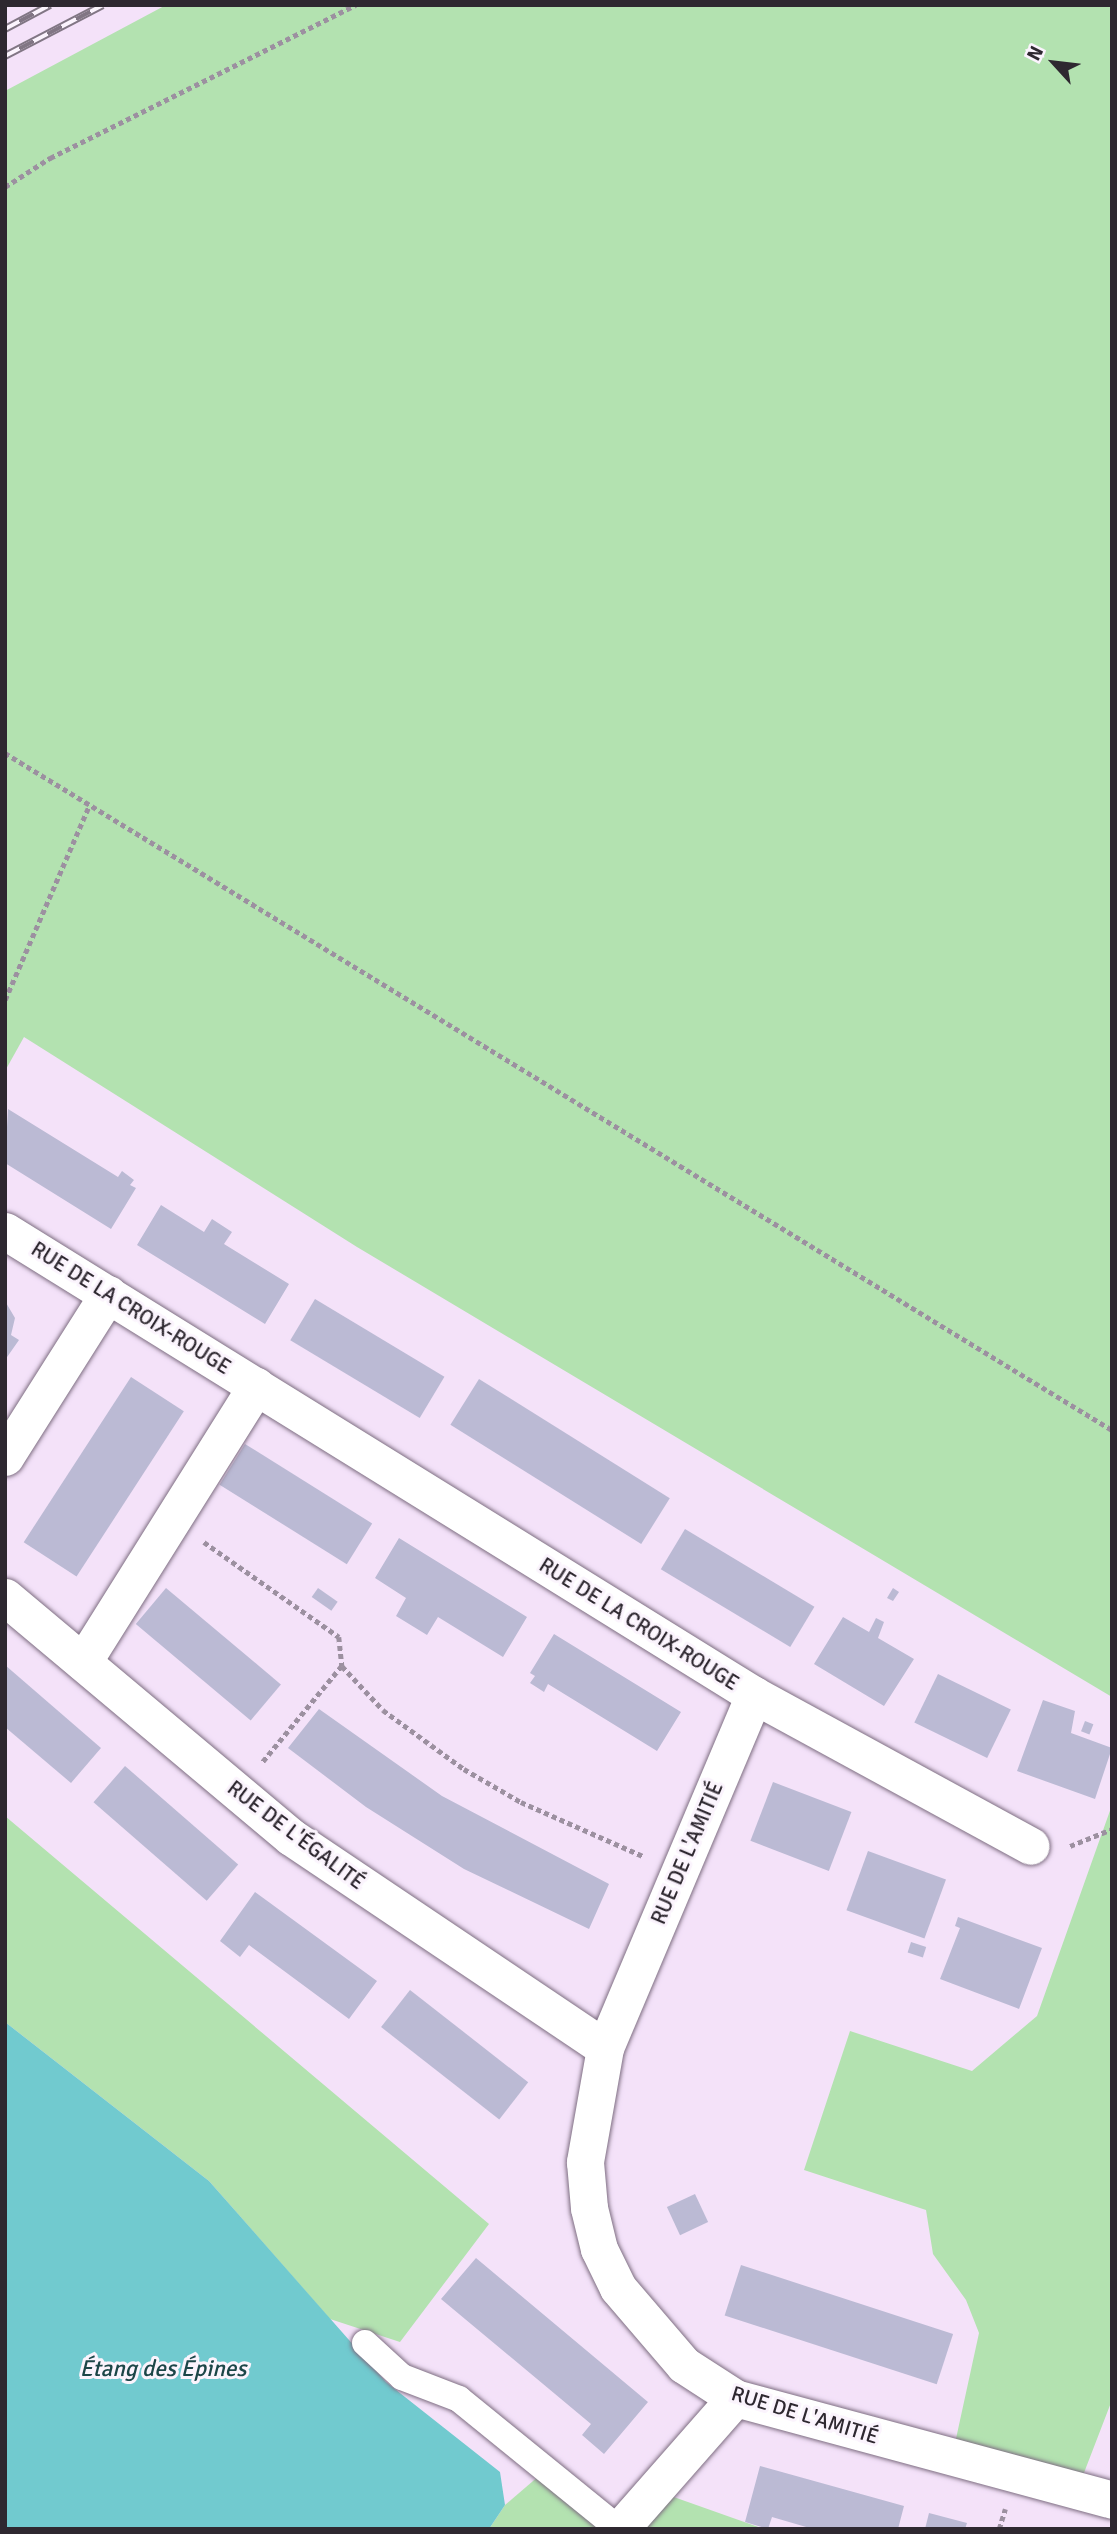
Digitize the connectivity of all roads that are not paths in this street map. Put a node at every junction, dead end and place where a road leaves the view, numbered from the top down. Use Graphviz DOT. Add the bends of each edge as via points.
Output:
graph roads {
  1 [pos="5,1231"];
  2 [pos="108,1294"];
  3 [pos="256,1386"];
  4 [pos="5,1457"];
  5 [pos="5,1597"];
  6 [pos="83,1662"];
  7 [pos="754,1695"];
  8 [pos="1031,1846"];
  9 [pos="605,2048"];
  10 [pos="365,2343"];
  11 [pos="735,2398"];
  12 [pos="1112,2500"];
  13 [pos="619,2529"];
  1 -- 2 [label="street, RUE DE LA CROIX-ROUGE"];
  2 -- 3 [label="street, RUE DE LA CROIX-ROUGE"];
  2 -- 4 [label="street"];
  3 -- 6 [label="street"];
  3 -- 7 [label="street, RUE DE LA CROIX-ROUGE"];
  5 -- 6 [label="street, RUE DE L'ÉGALITÉ"];
  6 -- 9 [label="street, RUE DE L'ÉGALITÉ" via="291,1837"];
  7 -- 8 [label="street, RUE DE LA CROIX-ROUGE"];
  7 -- 9 [label="street, RUE DE L'AMITIÉ"];
  9 -- 11 [label="street, RUE DE L'AMITIÉ" via="585,2162 599,2249 618,2287 684,2365"];
  10 -- 13 [label="street" via="402,2378 459,2399"];
  11 -- 12 [label="street, RUE DE L'AMITIÉ"];
  11 -- 13 [label="street"];
}
